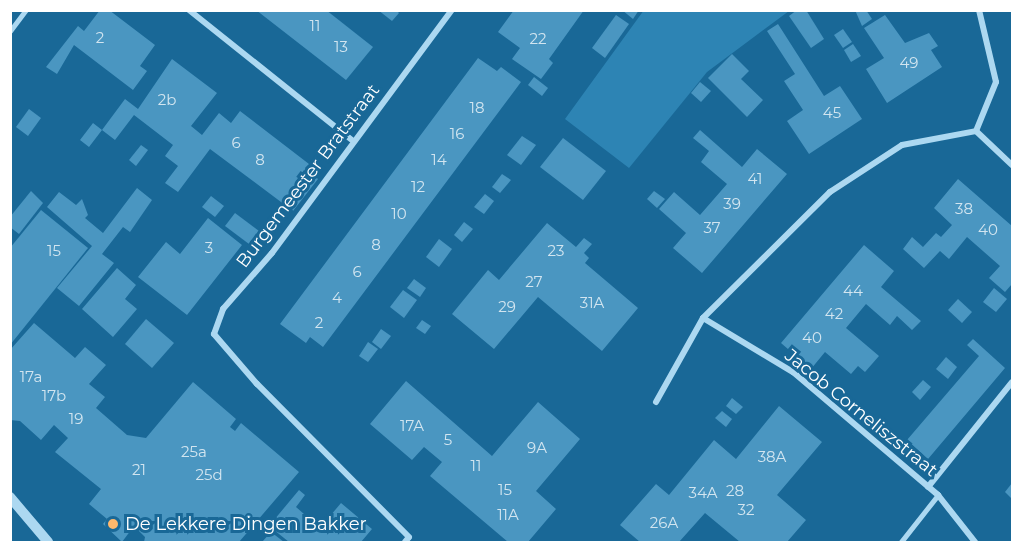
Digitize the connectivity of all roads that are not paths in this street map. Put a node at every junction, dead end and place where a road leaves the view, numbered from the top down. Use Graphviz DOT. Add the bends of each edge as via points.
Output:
graph roads {
  1 [pos="26,10"];
  2 [pos="189,10"];
  3 [pos="453,10"];
  4 [pos="979,10"];
  5 [pos="10,31"];
  6 [pos="976,131"];
  7 [pos="352,140"];
  8 [pos="1012,165"];
  9 [pos="703,318"];
  10 [pos="1012,382"];
  11 [pos="656,402"];
  12 [pos="928,487"];
  13 [pos="938,495"];
  14 [pos="10,497"];
  15 [pos="407,540"];
  16 [pos="48,543"];
  17 [pos="416,543"];
  18 [pos="901,543"];
  19 [pos="975,543"];
  1 -- 5 [label="lane"];
  2 -- 7 [label="street"];
  3 -- 7 [label="street, Burgemeester Bratstraat"];
  4 -- 6 [label="street" via="996,82"];
  6 -- 8 [label="street"];
  6 -- 9 [label="street" via="902,145 830,192"];
  7 -- 15 [label="street, Burgemeester Bratstraat" via="272,253 223,309 214,334"];
  9 -- 11 [label="street"];
  9 -- 12 [label="street, Jacob Corneliszstraat" via="793,372"];
  10 -- 12 [label="street"];
  12 -- 13 [label="street, Jacob Corneliszstraat"];
  13 -- 18 [label="lane, Jacob Corneliszstraat"];
  13 -- 19 [label="street, Jacob Corneliszstraat"];
  14 -- 16 [label="street"];
  15 -- 17 [label="street"];
}
